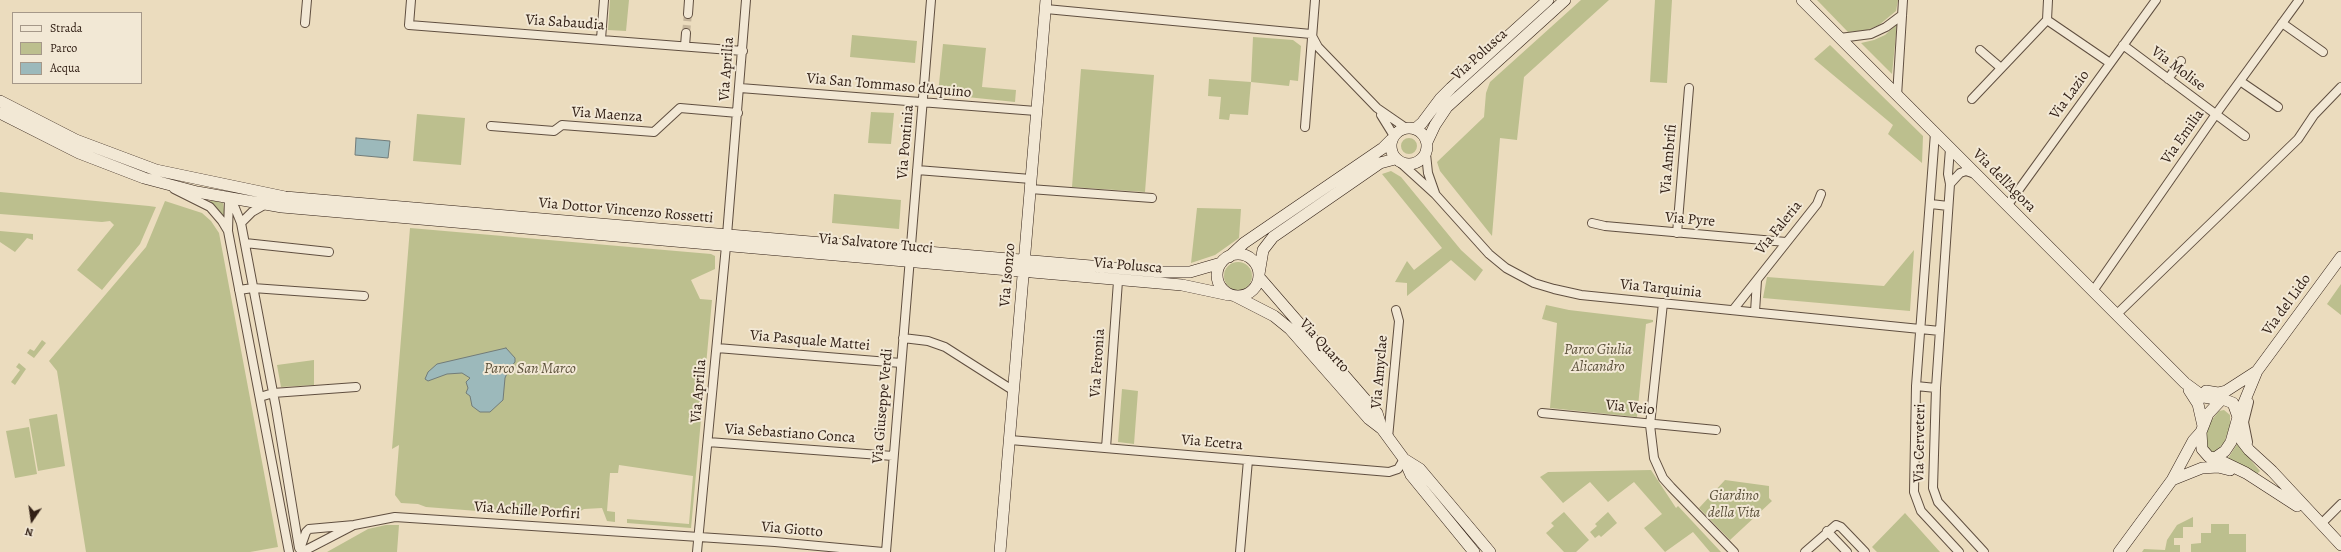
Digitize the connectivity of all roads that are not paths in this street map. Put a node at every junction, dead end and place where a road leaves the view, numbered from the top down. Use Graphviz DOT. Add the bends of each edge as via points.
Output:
graph roads {
  1 [pos="307,0"];
  2 [pos="411,0"];
  3 [pos="604,0"];
  4 [pos="689,0"];
  5 [pos="746,0"];
  6 [pos="931,0"];
  7 [pos="1315,0"];
  8 [pos="1548,0"];
  9 [pos="1565,0"];
  10 [pos="1802,0"];
  11 [pos="1903,0"];
  12 [pos="2048,0"];
  13 [pos="2156,0"];
  14 [pos="2299,0"];
  15 [pos="1046,4"];
  16 [pos="688,14"];
  17 [pos="1902,15"];
  18 [pos="2047,20"];
  19 [pos="305,23"];
  20 [pos="2282,23"];
  21 [pos="686,33"];
  22 [pos="1311,34"];
  23 [pos="1840,38"];
  24 [pos="601,39"];
  25 [pos="2123,45"];
  26 [pos="685,46"];
  27 [pos="1980,50"];
  28 [pos="743,51"];
  29 [pos="2323,52"];
  30 [pos="2181,62"];
  31 [pos="2110,63"];
  32 [pos="2001,68"];
  33 [pos="2168,79"];
  34 [pos="2240,81"];
  35 [pos="2341,87"];
  36 [pos="740,88"];
  37 [pos="1689,88"];
  38 [pos="1897,96"];
  39 [pos="1972,99"];
  40 [pos="0,101"];
  41 [pos="923,102"];
  42 [pos="2278,107"];
  43 [pos="1377,108"];
  44 [pos="1036,111"];
  45 [pos="0,113"];
  46 [pos="738,113"];
  47 [pos="2216,114"];
  48 [pos="491,126"];
  49 [pos="1305,127"];
  50 [pos="1410,128"];
  51 [pos="1935,133"];
  52 [pos="2245,136"];
  53 [pos="1392,138"];
  54 [pos="1427,142"];
  55 [pos="1950,148"];
  56 [pos="1426,154"];
  57 [pos="1398,161"];
  58 [pos="917,170"];
  59 [pos="1977,175"];
  60 [pos="1030,184"];
  61 [pos="1950,184"];
  62 [pos="168,185"];
  63 [pos="229,186"];
  64 [pos="1435,194"];
  65 [pos="1821,194"];
  66 [pos="229,198"];
  67 [pos="1152,198"];
  68 [pos="266,204"];
  69 [pos="1931,204"];
  70 [pos="1948,206"];
  71 [pos="2007,206"];
  72 [pos="241,223"];
  73 [pos="1592,223"];
  74 [pos="228,231"];
  75 [pos="1677,233"];
  76 [pos="727,235"];
  77 [pos="1786,242"];
  78 [pos="245,243"];
  79 [pos="726,246"];
  80 [pos="329,252"];
  81 [pos="910,256"];
  82 [pos="2341,257"];
  83 [pos="1225,260"];
  84 [pos="1024,261"];
  85 [pos="1023,272"];
  86 [pos="1259,275"];
  87 [pos="1757,279"];
  88 [pos="1118,280"];
  89 [pos="253,288"];
  90 [pos="239,290"];
  91 [pos="2093,291"];
  92 [pos="1232,295"];
  93 [pos="364,296"];
  94 [pos="1663,304"];
  95 [pos="1396,310"];
  96 [pos="1733,310"];
  97 [pos="1755,312"];
  98 [pos="2116,315"];
  99 [pos="1920,329"];
  100 [pos="1940,331"];
  101 [pos="903,338"];
  102 [pos="717,348"];
  103 [pos="901,363"];
  104 [pos="2253,375"];
  105 [pos="2185,383"];
  106 [pos="1916,386"];
  107 [pos="356,387"];
  108 [pos="1936,388"];
  109 [pos="1014,391"];
  110 [pos="273,393"];
  111 [pos="260,397"];
  112 [pos="2223,400"];
  113 [pos="1542,413"];
  114 [pos="2238,420"];
  115 [pos="1650,425"];
  116 [pos="2202,429"];
  117 [pos="1716,430"];
  118 [pos="1385,433"];
  119 [pos="1010,440"];
  120 [pos="708,442"];
  121 [pos="1106,448"];
  122 [pos="893,456"];
  123 [pos="2212,458"];
  124 [pos="1404,459"];
  125 [pos="1248,460"];
  126 [pos="2264,463"];
  127 [pos="2246,473"];
  128 [pos="2172,480"];
  129 [pos="2341,504"];
  130 [pos="2318,522"];
  131 [pos="354,525"];
  132 [pos="1827,531"];
  133 [pos="699,538"];
  134 [pos="2341,545"];
  135 [pos="300,550"];
  136 [pos="1486,551"];
  137 [pos="289,552"];
  138 [pos="697,552"];
  139 [pos="884,552"];
  140 [pos="1000,552"];
  141 [pos="1240,552"];
  142 [pos="1474,552"];
  143 [pos="1734,552"];
  144 [pos="1805,552"];
  145 [pos="1847,552"];
  146 [pos="1865,552"];
  147 [pos="1959,552"];
  148 [pos="1984,552"];
  149 [pos="2119,552"];
  1 -- 19 [label="street"];
  2 -- 24 [label="street, Via Sabaudia" via="409,25"];
  3 -- 24 [label="street"];
  4 -- 16 [label="street"];
  5 -- 28 [label="street, Via Aprilia"];
  6 -- 41 [label="street, Via Pontinia"];
  7 -- 22 [label="street"];
  8 -- 50 [label="street, Via Polusca" via="1451,88 1422,123"];
  9 -- 54 [label="street, Via Polusca" via="1447,107"];
  10 -- 23 [label="street, Via dell'Agora"];
  11 -- 17 [label="street"];
  12 -- 18 [label="street"];
  13 -- 25 [label="street, Via Lazio"];
  14 -- 20 [label="street, Via Emilia"];
  15 -- 22 [label="street"];
  15 -- 44 [label="street, Via Isonzo"];
  17 -- 23 [label="street" via="1871,34"];
  17 -- 38 [label="street"];
  18 -- 31 [label="street"];
  18 -- 32 [label="street"];
  20 -- 29 [label="street"];
  20 -- 34 [label="street, Via Emilia"];
  21 -- 26 [label="street"];
  22 -- 43 [label="street" via="1318,47"];
  22 -- 49 [label="street"];
  23 -- 38 [label="street, Via dell'Agora"];
  24 -- 26 [label="street, Via Sabaudia"];
  25 -- 31 [label="street, Via Lazio"];
  25 -- 33 [label="street, Via Molise"];
  26 -- 28 [label="street, Via Sabaudia"];
  27 -- 32 [label="street"];
  28 -- 36 [label="street, Via Aprilia"];
  30 -- 33 [label="street"];
  31 -- 71 [label="street, Via Lazio"];
  32 -- 39 [label="street"];
  33 -- 47 [label="street, Via Molise"];
  34 -- 42 [label="street"];
  34 -- 47 [label="street, Via Emilia"];
  35 -- 98 [label="street" via="2314,115 2298,139"];
  36 -- 41 [label="street, Via San Tommaso d'Aquino"];
  36 -- 46 [label="street, Via Aprilia"];
  37 -- 75 [label="street, Via Ambrifi"];
  38 -- 51 [label="street, Via dell'Agora"];
  40 -- 63 [label="street, Via Dottor Vincenzo Rossetti" via="53,130 111,155 165,173"];
  41 -- 44 [label="street, Via San Tommaso d'Aquino"];
  41 -- 58 [label="street, Via Pontinia"];
  43 -- 50 [label="street"];
  43 -- 53 [label="street"];
  44 -- 60 [label="street, Via Isonzo"];
  45 -- 62 [label="street, Via Dottor Vincenzo Rossetti" via="88,157"];
  46 -- 48 [label="street, Via Maenza" via="680,108 654,132 562,125 554,131"];
  46 -- 76 [label="street, Via Aprilia"];
  47 -- 52 [label="street, Via Molise"];
  47 -- 91 [label="street, Via Emilia"];
  50 -- 53 [label="street, Via Polusca"];
  50 -- 54 [label="street" via="1420,132"];
  51 -- 55 [label="street, Via dell'Agora"];
  51 -- 69 [label="street, Via Cerveteri"];
  53 -- 57 [label="street" via="1391,150"];
  53 -- 83 [label="street, Via Polusca" via="1383,148 1244,243"];
  54 -- 56 [label="street, Via Polusca"];
  55 -- 59 [label="street, Via dell'Agora"];
  55 -- 61 [label="street, Via Cerveteri"];
  56 -- 57 [label="street" via="1419,162 1413,164"];
  56 -- 64 [label="street, Via Tarquinia"];
  57 -- 64 [label="street, Via Tarquinia"];
  57 -- 86 [label="street" via="1380,163 1273,237 1264,250"];
  58 -- 60 [label="street"];
  58 -- 81 [label="street, Via Pontinia"];
  59 -- 61 [label="street" via="1966,171 1960,173"];
  59 -- 71 [label="street, Via dell'Agora"];
  60 -- 67 [label="street"];
  60 -- 84 [label="street, Via Isonzo"];
  61 -- 70 [label="street, Via Cerveteri"];
  62 -- 66 [label="street, Via Dottor Vincenzo Rossetti"];
  62 -- 74 [label="street" via="210,207"];
  63 -- 66 [label="street"];
  63 -- 76 [label="street, Via Dottor Vincenzo Rossetti" via="291,198"];
  64 -- 94 [label="street, Via Tarquinia" via="1488,254 1506,268 1534,283 1581,296"];
  65 -- 77 [label="street, Via Faleria"];
  66 -- 68 [label="street, Via Dottor Vincenzo Rossetti"];
  66 -- 72 [label="street" via="234,203"];
  66 -- 74 [label="street"];
  68 -- 72 [label="street" via="252,212"];
  68 -- 79 [label="street, Via Dottor Vincenzo Rossetti" via="307,210"];
  69 -- 70 [label="street"];
  69 -- 99 [label="street, Via Cerveteri"];
  70 -- 100 [label="street, Via Cerveteri"];
  71 -- 91 [label="street, Via dell'Agora"];
  72 -- 78 [label="street"];
  73 -- 75 [label="street, Via Pyre"];
  74 -- 90 [label="street"];
  75 -- 77 [label="street, Via Pyre"];
  76 -- 79 [label="street, Via Dottor Vincenzo Rossetti"];
  76 -- 81 [label="street, Via Salvatore Tucci"];
  77 -- 87 [label="street, Via Faleria"];
  78 -- 80 [label="street"];
  78 -- 89 [label="street"];
  79 -- 81 [label="street, Via Salvatore Tucci"];
  79 -- 102 [label="street, Via Aprilia"];
  81 -- 84 [label="street, Via Salvatore Tucci"];
  81 -- 85 [label="street, Via Salvatore Tucci"];
  81 -- 101 [label="street, Via Giuseppe Verdi"];
  82 -- 104 [label="street, Via del Lido"];
  83 -- 84 [label="street, Via Polusca" via="1195,271 1177,272"];
  83 -- 86 [label="street" via="1235,255 1248,257 1254,261"];
  83 -- 92 [label="street" via="1218,269 1218,281 1224,291"];
  84 -- 85 [label="street, Via Isonzo"];
  85 -- 88 [label="street, Via Polusca"];
  85 -- 109 [label="street, Via Isonzo"];
  86 -- 92 [label="street" via="1258,284 1248,294"];
  86 -- 118 [label="street, Via Quarto" via="1377,413"];
  87 -- 96 [label="street, Via Faleria"];
  87 -- 97 [label="street, Via Faleria"];
  88 -- 92 [label="street, Via Polusca" via="1182,286"];
  88 -- 121 [label="street, Via Feronia"];
  89 -- 90 [label="street"];
  89 -- 93 [label="street"];
  89 -- 110 [label="street"];
  90 -- 111 [label="street"];
  91 -- 98 [label="street, Via dell'Agora"];
  92 -- 118 [label="street, Via Quarto" via="1282,322 1369,419"];
  94 -- 96 [label="street, Via Tarquinia"];
  94 -- 115 [label="street"];
  95 -- 118 [label="street, Via Amyclae" via="1399,321"];
  96 -- 97 [label="street, Via Tarquinia"];
  97 -- 99 [label="street, Via Tarquinia"];
  98 -- 105 [label="street, Via dell'Agora"];
  99 -- 100 [label="street"];
  99 -- 106 [label="street, Via Cerveteri"];
  100 -- 108 [label="street, Via Cerveteri"];
  101 -- 103 [label="street, Via Giuseppe Verdi"];
  101 -- 109 [label="street" via="928,341 944,347"];
  102 -- 103 [label="street, Via Pasquale Mattei"];
  102 -- 120 [label="street, Via Aprilia"];
  103 -- 122 [label="street, Via Giuseppe Verdi"];
  104 -- 105 [label="street, Via del Lido" via="2233,388 2218,393"];
  104 -- 112 [label="street, Via del Lido"];
  104 -- 114 [label="street, Via del Lido"];
  104 -- 126 [label="street" via="2245,416 2245,435 2248,444"];
  105 -- 112 [label="street, Via dell'Agora" via="2204,397"];
  105 -- 116 [label="street, Via dell'Agora" via="2198,404"];
  106 -- 108 [label="street, Via Cerveteri"];
  106 -- 147 [label="street, Via Cerveteri" via="1916,503"];
  107 -- 110 [label="street"];
  108 -- 148 [label="street, Via Cerveteri" via="1933,479 1935,496"];
  109 -- 119 [label="street, Via Isonzo"];
  110 -- 111 [label="street"];
  110 -- 135 [label="street"];
  111 -- 137 [label="street"];
  112 -- 114 [label="street" via="2233,403"];
  112 -- 116 [label="street, Via del Lido" via="2211,409"];
  113 -- 115 [label="street, Via Veio"];
  114 -- 123 [label="street, Via del Lido" via="2231,442 2225,451"];
  114 -- 126 [label="street" via="2242,441"];
  115 -- 117 [label="street, Via Veio"];
  115 -- 143 [label="street" via="1654,458 1664,478"];
  116 -- 123 [label="street, Via dell'Agora" via="2202,449"];
  116 -- 128 [label="street, Via del Lido"];
  118 -- 124 [label="street, Via Quarto"];
  119 -- 121 [label="street, Via Ecetra"];
  119 -- 140 [label="street, Via Isonzo"];
  120 -- 122 [label="street, Via Sebastiano Conca"];
  120 -- 133 [label="street, Via Aprilia"];
  121 -- 125 [label="street, Via Ecetra"];
  122 -- 139 [label="street, Via Giuseppe Verdi"];
  123 -- 127 [label="street"];
  123 -- 128 [label="street, Via del Lido"];
  124 -- 125 [label="street, Via Ecetra" via="1398,469 1389,472"];
  124 -- 136 [label="street, Via Quarto" via="1420,469"];
  124 -- 142 [label="street, Via Quarto" via="1411,475"];
  125 -- 141 [label="street"];
  126 -- 130 [label="street"];
  127 -- 128 [label="street" via="2218,467 2202,468"];
  127 -- 130 [label="street"];
  128 -- 149 [label="street"];
  129 -- 130 [label="street"];
  130 -- 134 [label="street"];
  131 -- 133 [label="street, Via Achille Porfiri" via="395,517"];
  131 -- 135 [label="street, Via Achille Porfiri"];
  131 -- 135 [label="street, Via Achille Porfiri" via="309,529"];
  132 -- 144 [label="street"];
  132 -- 145 [label="street"];
  132 -- 146 [label="street" via="1833,526 1839,526"];
  133 -- 138 [label="street, Via Aprilia"];
  133 -- 139 [label="street, Via Giotto"];
  135 -- 137 [label="street" via="293,547"];
}
